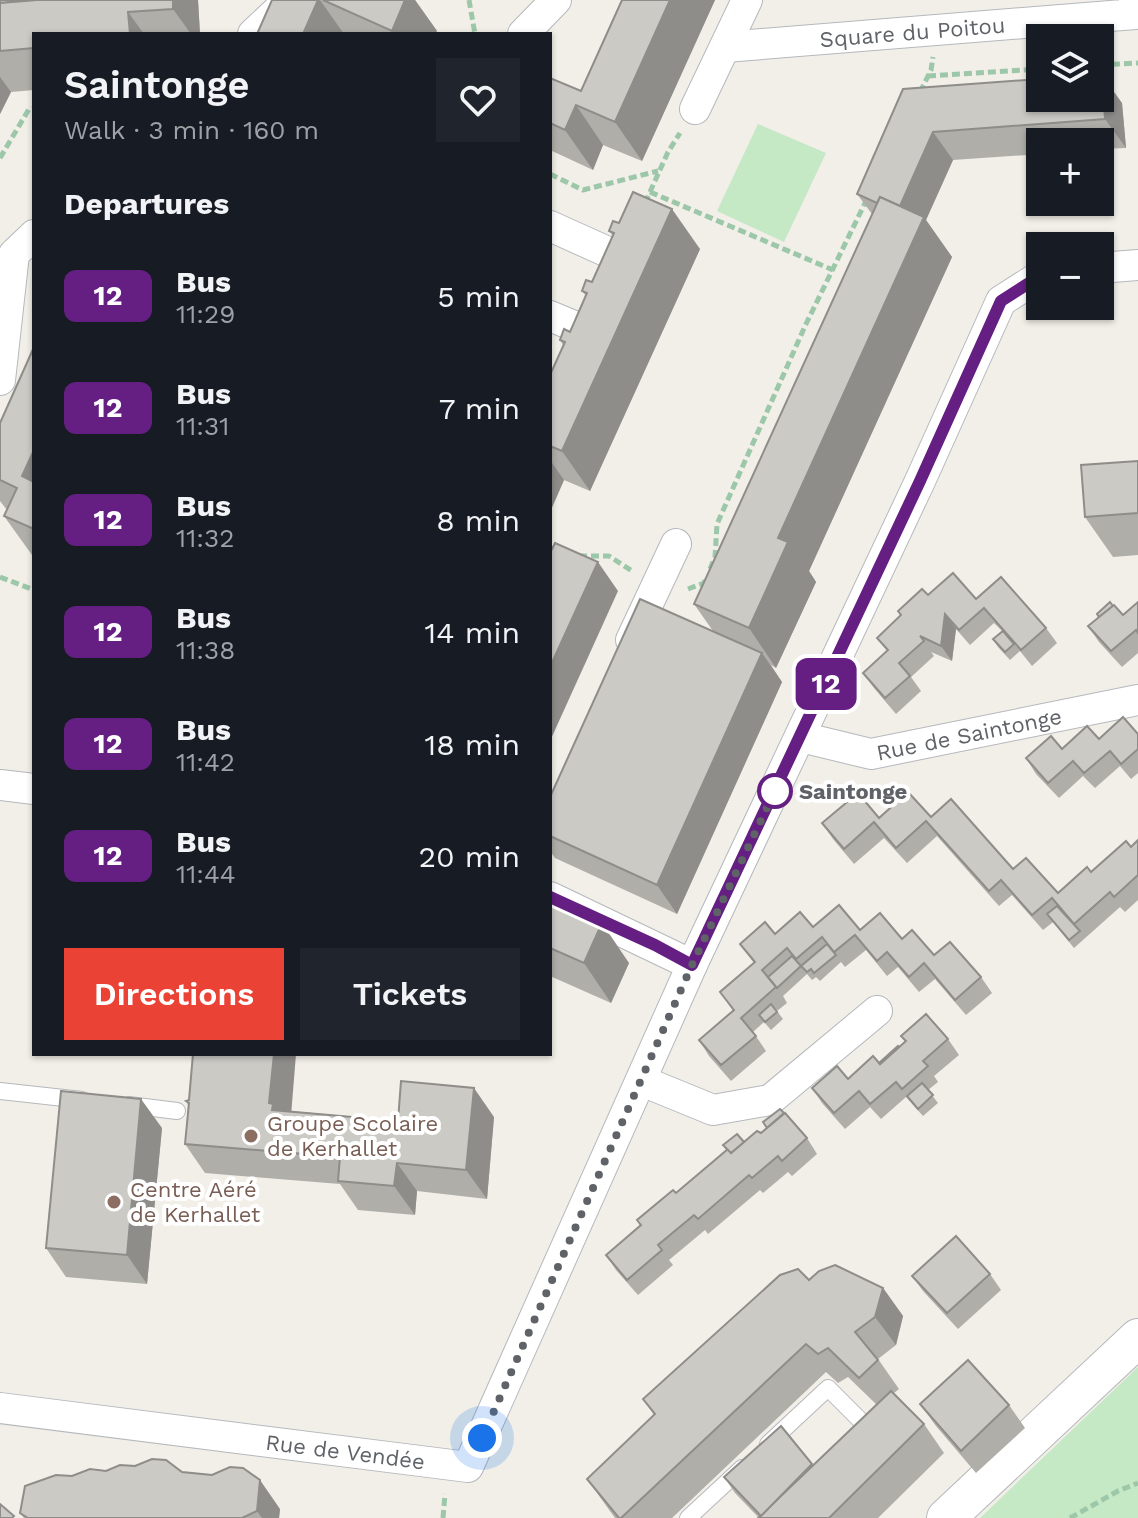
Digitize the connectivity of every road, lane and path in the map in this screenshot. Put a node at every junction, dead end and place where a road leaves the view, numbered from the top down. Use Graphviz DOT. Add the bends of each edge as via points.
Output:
graph roads {
  1 [pos="289,0"];
  2 [pos="469,0"];
  3 [pos="556,0"];
  4 [pos="747,0"];
  5 [pos="1134,0"];
  6 [pos="939,29"];
  7 [pos="255,32"];
  8 [pos="475,32"];
  9 [pos="525,32"];
  10 [pos="725,47"];
  11 [pos="1138,63"];
  12 [pos="1114,64"];
  13 [pos="1026,70"];
  14 [pos="928,76"];
  15 [pos="915,104"];
  16 [pos="32,108"];
  17 [pos="695,109"];
  18 [pos="0,158"];
  19 [pos="659,171"];
  20 [pos="552,175"];
  21 [pos="650,192"];
  22 [pos="869,196"];
  23 [pos="644,205"];
  24 [pos="552,227"];
  25 [pos="32,237"];
  26 [pos="1138,265"];
  27 [pos="1114,267"];
  28 [pos="833,270"];
  29 [pos="1026,285"];
  30 [pos="552,318"];
  31 [pos="0,380"];
  32 [pos="676,544"];
  33 [pos="574,557"];
  34 [pos="0,577"];
  35 [pos="32,589"];
  36 [pos="654,592"];
  37 [pos="621,661"];
  38 [pos="1138,700"];
  39 [pos="801,737"];
  40 [pos="0,785"];
  41 [pos="32,789"];
  42 [pos="552,898"];
  43 [pos="692,965"];
  44 [pos="877,1011"];
  45 [pos="642,1081"];
  46 [pos="0,1091"];
  47 [pos="177,1111"];
  48 [pos="1138,1338"];
  49 [pos="0,1408"];
  50 [pos="863,1444"];
  51 [pos="1138,1483"];
  52 [pos="688,1518"];
  53 [pos="946,1518"];
  54 [pos="1070,1518"];
  1 -- 7 [label="street"];
  2 -- 8 [label="path"];
  3 -- 9 [label="street"];
  4 -- 10 [label="street"];
  5 -- 6 [label="street, Square du Poitou" via="1135,14"];
  6 -- 10 [label="street, Square du Poitou"];
  6 -- 14 [label="path"];
  10 -- 17 [label="street"];
  11 -- 12 [label="path"];
  13 -- 14 [label="path"];
  14 -- 15 [label="path"];
  16 -- 18 [label="path"];
  17 -- 19 [label="path"];
  19 -- 20 [label="path" via="583,190"];
  19 -- 21 [label="path"];
  21 -- 23 [label="path"];
  21 -- 28 [label="path"];
  22 -- 28 [label="path"];
  24 -- 30 [label="street" via="621,258 579,344"];
  25 -- 31 [label="street" via="14,254"];
  26 -- 27 [label="street"];
  28 -- 36 [label="path" via="717,524 715,557 704,583 670,595"];
  29 -- 39 [label="street, Rue de Vendée" via="1001,301"];
  32 -- 36 [label="street"];
  33 -- 36 [label="path" via="609,556"];
  34 -- 35 [label="path"];
  36 -- 37 [label="street"];
  38 -- 39 [label="street, Rue de Saintonge" via="871,754"];
  39 -- 43 [label="street, Rue de Vendée"];
  40 -- 41 [label="street"];
  42 -- 43 [label="street"];
  43 -- 45 [label="street, Rue de Vendée"];
  44 -- 45 [label="street" via="770,1100 713,1110"];
  45 -- 49 [label="street, Rue de Vendée" via="468,1467"];
  46 -- 47 [label="lane"];
  48 -- 53 [label="street"];
  50 -- 52 [label="lane" via="873,1433 828,1388"];
  51 -- 54 [label="path"];
}
